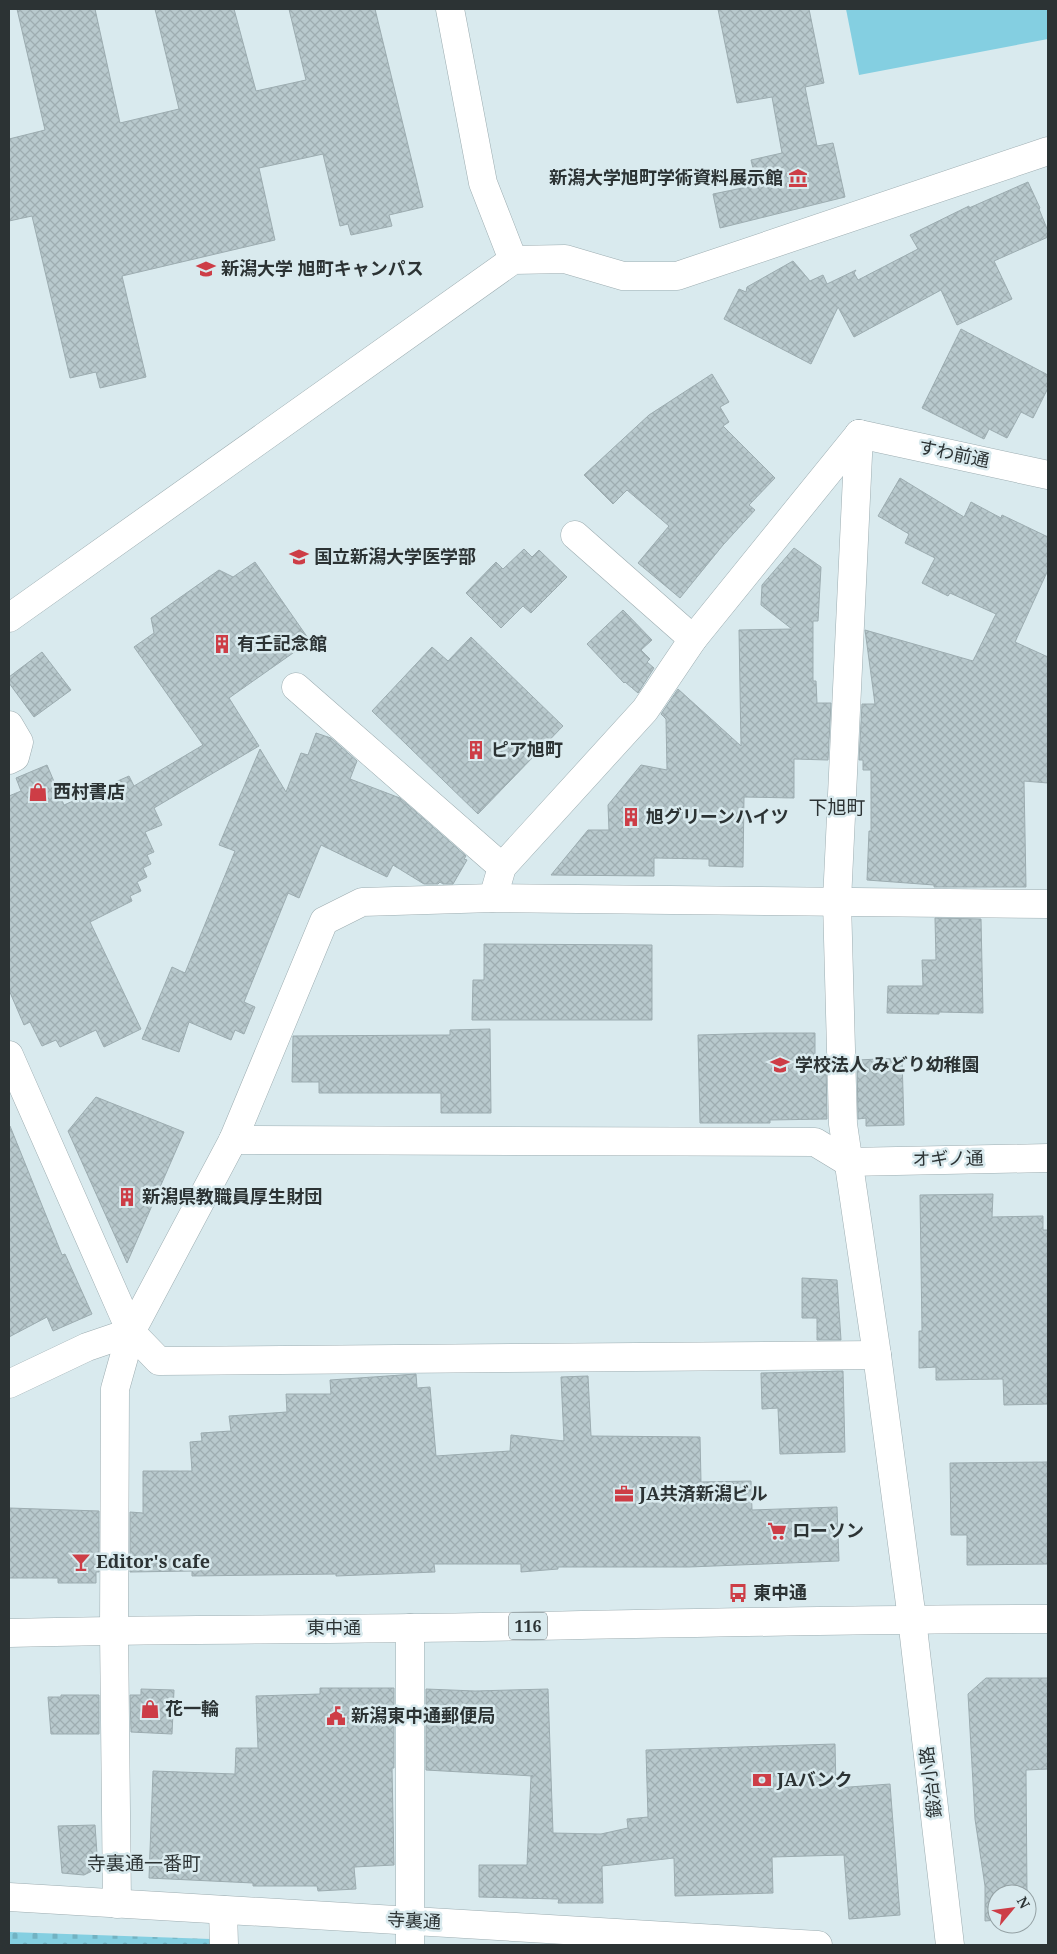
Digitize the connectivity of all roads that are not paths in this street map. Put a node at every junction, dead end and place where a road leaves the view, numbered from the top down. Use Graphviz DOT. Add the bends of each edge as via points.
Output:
graph roads {
  1 [pos="450,9"];
  2 [pos="1048,151"];
  3 [pos="513,260"];
  4 [pos="859,434"];
  5 [pos="1048,475"];
  6 [pos="576,535"];
  7 [pos="9,618"];
  8 [pos="692,639"];
  9 [pos="296,687"];
  10 [pos="9,725"];
  11 [pos="9,760"];
  12 [pos="502,867"];
  13 [pos="493,898"];
  14 [pos="837,901"];
  15 [pos="1048,904"];
  16 [pos="9,1055"];
  17 [pos="232,1140"];
  18 [pos="1048,1158"];
  19 [pos="848,1162"];
  20 [pos="130,1332"];
  21 [pos="878,1355"];
  22 [pos="9,1384"];
  23 [pos="912,1619"];
  24 [pos="1048,1619"];
  25 [pos="410,1628"];
  26 [pos="114,1630"];
  27 [pos="9,1633"];
  28 [pos="9,1897"];
  29 [pos="116,1904"];
  30 [pos="223,1910"];
  31 [pos="410,1933"];
  32 [pos="675,1941"];
  33 [pos="224,1945"];
  34 [pos="818,1945"];
  35 [pos="950,1945"];
  1 -- 3 [label="main road" via="483,184"];
  2 -- 3 [label="main road" via="676,276 622,276 564,260"];
  3 -- 7 [label="main road"];
  4 -- 5 [label="main road, すわ前通"];
  4 -- 8 [label="main road"];
  4 -- 14 [label="main road, 鍛冶小路"];
  6 -- 8 [label="main road"];
  8 -- 12 [label="main road" via="645,710"];
  9 -- 12 [label="main road"];
  10 -- 11 [label="main road" via="18,742 15,758"];
  12 -- 13 [label="main road"];
  13 -- 14 [label="main road"];
  13 -- 17 [label="main road" via="362,902 324,921"];
  14 -- 15 [label="main road"];
  14 -- 19 [label="main road, 鍛冶小路" via="843,1124"];
  16 -- 20 [label="main road"];
  17 -- 19 [label="main road" via="815,1142"];
  17 -- 20 [label="main road"];
  18 -- 19 [label="main road, オギノ通"];
  19 -- 21 [label="main road, 鍛冶小路"];
  20 -- 21 [label="main road" via="159,1361"];
  20 -- 22 [label="main road" via="87,1347"];
  20 -- 26 [label="main road" via="115,1389"];
  21 -- 23 [label="main road, 鍛冶小路"];
  23 -- 24 [label="main road, 東中通 / 116"];
  23 -- 25 [label="main road, 東中通 / 116"];
  23 -- 35 [label="main road, 鍛冶小路"];
  25 -- 26 [label="main road, 東中通 / 116"];
  25 -- 31 [label="main road"];
  26 -- 27 [label="main road, 東中通 / 116"];
  26 -- 29 [label="main road"];
  28 -- 29 [label="main road, 寺裏通"];
  29 -- 30 [label="main road, 寺裏通"];
  30 -- 31 [label="main road, 寺裏通"];
  30 -- 33 [label="main road"];
  31 -- 32 [label="main road, 寺裏通"];
  32 -- 34 [label="main road, 寺裏通"];
}
